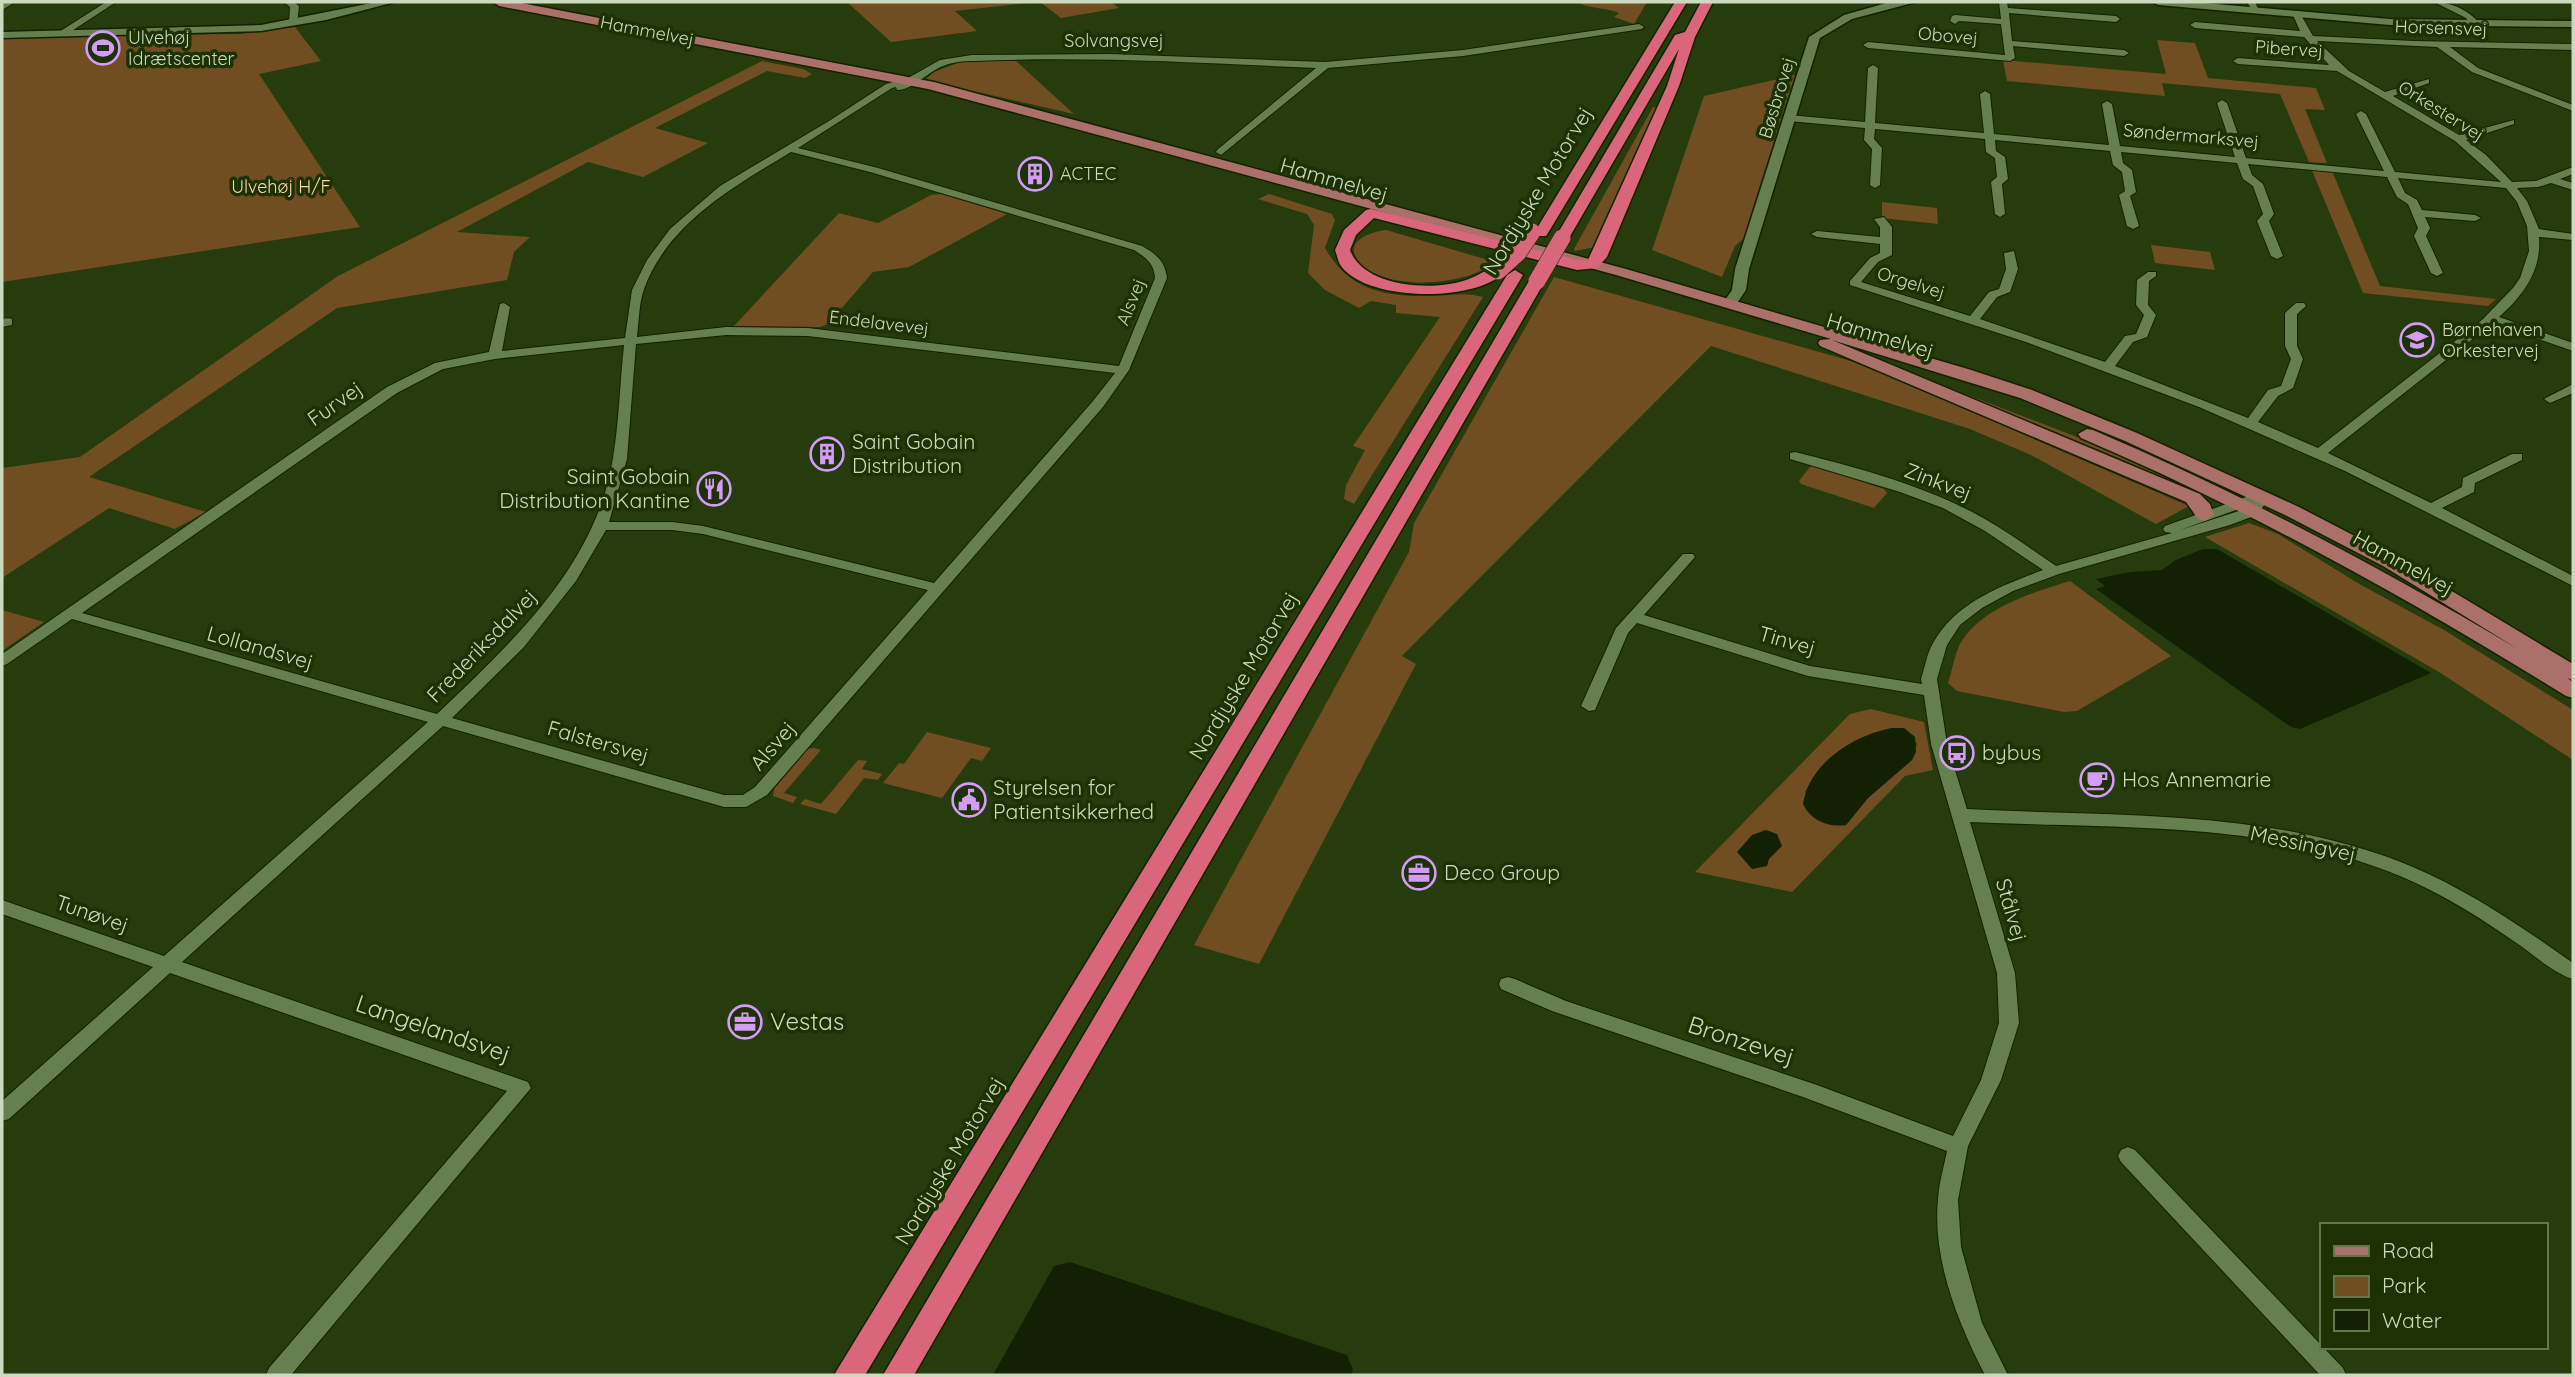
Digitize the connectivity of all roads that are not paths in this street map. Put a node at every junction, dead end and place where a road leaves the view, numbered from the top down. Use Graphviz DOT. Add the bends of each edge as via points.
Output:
graph roads {
  1 [pos="11,2"];
  2 [pos="112,2"];
  3 [pos="288,2"];
  4 [pos="390,2"];
  5 [pos="499,2"];
  6 [pos="1681,2"];
  7 [pos="1700,2"];
  8 [pos="1707,2"];
  9 [pos="1911,2"];
  10 [pos="2158,2"];
  11 [pos="2438,2"];
  12 [pos="2004,6"];
  13 [pos="2254,6"];
  14 [pos="2,7"];
  15 [pos="2297,15"];
  16 [pos="2116,19"];
  17 [pos="1955,21"];
  18 [pos="2006,22"];
  19 [pos="294,23"];
  20 [pos="2475,24"];
  21 [pos="2573,24"];
  22 [pos="2195,25"];
  23 [pos="1639,27"];
  24 [pos="61,34"];
  25 [pos="2,35"];
  26 [pos="2308,36"];
  27 [pos="2009,43"];
  28 [pos="2439,44"];
  29 [pos="1868,45"];
  30 [pos="2568,47"];
  31 [pos="2123,53"];
  32 [pos="2573,55"];
  33 [pos="794,60"];
  34 [pos="2238,61"];
  35 [pos="1325,65"];
  36 [pos="1873,68"];
  37 [pos="2337,68"];
  38 [pos="2426,81"];
  39 [pos="901,84"];
  40 [pos="1985,94"];
  41 [pos="2384,96"];
  42 [pos="2222,103"];
  43 [pos="2107,104"];
  44 [pos="2573,108"];
  45 [pos="1020,110"];
  46 [pos="2361,114"];
  47 [pos="1789,118"];
  48 [pos="2510,122"];
  49 [pos="1869,123"];
  50 [pos="1990,135"];
  51 [pos="2458,139"];
  52 [pos="2114,147"];
  53 [pos="790,149"];
  54 [pos="1221,152"];
  55 [pos="2240,159"];
  56 [pos="2573,170"];
  57 [pos="2389,173"];
  58 [pos="2550,179"];
  59 [pos="1875,185"];
  60 [pos="2509,185"];
  61 [pos="2573,187"];
  62 [pos="1367,207"];
  63 [pos="2418,213"];
  64 [pos="2000,214"];
  65 [pos="2475,218"];
  66 [pos="1880,219"];
  67 [pos="2133,226"];
  68 [pos="2533,231"];
  69 [pos="1816,233"];
  70 [pos="1347,234"];
  71 [pos="2573,236"];
  72 [pos="1887,241"];
  73 [pos="1467,243"];
  74 [pos="2010,253"];
  75 [pos="2277,256"];
  76 [pos="1592,265"];
  77 [pos="2437,273"];
  78 [pos="2152,274"];
  79 [pos="1517,276"];
  80 [pos="1726,306"];
  81 [pos="2301,306"];
  82 [pos="504,307"];
  83 [pos="2490,318"];
  84 [pos="1973,320"];
  85 [pos="1821,341"];
  86 [pos="630,342"];
  87 [pos="2573,347"];
  88 [pos="495,355"];
  89 [pos="2109,366"];
  90 [pos="1123,370"];
  91 [pos="2573,388"];
  92 [pos="2550,399"];
  93 [pos="2250,424"];
  94 [pos="2319,454"];
  95 [pos="1795,456"];
  96 [pos="2517,457"];
  97 [pos="2251,503"];
  98 [pos="2432,508"];
  99 [pos="2205,515"];
  100 [pos="601,526"];
  101 [pos="2113,553"];
  102 [pos="1688,557"];
  103 [pos="2054,571"];
  104 [pos="2573,582"];
  105 [pos="937,587"];
  106 [pos="70,614"];
  107 [pos="1634,617"];
  108 [pos="2,661"];
  109 [pos="2573,673"];
  110 [pos="1931,691"];
  111 [pos="2573,691"];
  112 [pos="1589,706"];
  113 [pos="439,721"];
  114 [pos="747,801"];
  115 [pos="1959,815"];
  116 [pos="2,907"];
  117 [pos="168,964"];
  118 [pos="2573,972"];
  119 [pos="1508,984"];
  120 [pos="2,1113"];
  121 [pos="1958,1146"];
  122 [pos="2128,1156"];
  123 [pos="277,1375"];
  124 [pos="849,1375"];
  125 [pos="898,1375"];
  126 [pos="1997,1375"];
  127 [pos="2335,1375"];
  1 -- 14 [label="street"];
  2 -- 24 [label="street"];
  3 -- 19 [label="street" via="295,6"];
  4 -- 19 [label="street"];
  5 -- 33 [label="main road, Hammelvej"];
  6 -- 79 [label="highway, Nordjyske Motorvej" via="1537,232"];
  7 -- 79 [label="highway, Nordjyske Motorvej, bridge" via="1562,238"];
  8 -- 76 [label="highway"];
  9 -- 47 [label="street, Bøsbrovej" via="1858,12 1815,37"];
  10 -- 13 [label="street"];
  11 -- 20 [label="street" via="2469,16"];
  12 -- 16 [label="street, Obovej"];
  12 -- 18 [label="street, Obovej"];
  13 -- 15 [label="street"];
  15 -- 20 [label="street"];
  15 -- 26 [label="street, Orkestervej"];
  17 -- 18 [label="street, Obovej"];
  18 -- 27 [label="street, Obovej"];
  19 -- 24 [label="street" via="232,30"];
  20 -- 21 [label="street"];
  22 -- 26 [label="street, Horsensvej"];
  23 -- 35 [label="street, Solvangsvej" via="1463,53"];
  24 -- 25 [label="street"];
  26 -- 28 [label="street, Horsensvej"];
  26 -- 37 [label="street, Orkestervej"];
  27 -- 29 [label="street, Obovej" via="2011,58"];
  27 -- 31 [label="street, Obovej"];
  28 -- 30 [label="street, Horsensvej"];
  28 -- 44 [label="street" via="2475,70"];
  30 -- 32 [label="street"];
  33 -- 39 [label="main road, Hammelvej"];
  33 -- 39 [label="main road, Hammelvej"];
  34 -- 37 [label="street, Pibervej"];
  35 -- 39 [label="street, Solvangsvej" via="1111,57 972,58 943,62"];
  35 -- 54 [label="street"];
  36 -- 49 [label="street"];
  37 -- 41 [label="street, Orkestervej"];
  38 -- 41 [label="street"];
  39 -- 45 [label="main road, Hammelvej"];
  39 -- 45 [label="main road, Hammelvej"];
  39 -- 53 [label="street, Frederiksdalvej"];
  40 -- 50 [label="street"];
  41 -- 51 [label="street, Orkestervej"];
  42 -- 55 [label="street"];
  43 -- 52 [label="street"];
  45 -- 62 [label="main road, Hammelvej" via="1269,185"];
  46 -- 57 [label="street"];
  47 -- 49 [label="street, Søndermarksvej"];
  47 -- 80 [label="street, Bøsbrovej" via="1742,269 1740,290"];
  48 -- 51 [label="street"];
  49 -- 50 [label="street, Søndermarksvej"];
  49 -- 59 [label="street" via="1869,140 1877,148"];
  50 -- 52 [label="street, Søndermarksvej"];
  50 -- 64 [label="street" via="2003,179 1996,182"];
  51 -- 60 [label="street, Orkestervej"];
  52 -- 55 [label="street, Søndermarksvej"];
  52 -- 67 [label="street" via="2118,165 2127,170 2131,191 2124,195"];
  53 -- 86 [label="street, Frederiksdalvej" via="724,188 674,231 639,290"];
  53 -- 90 [label="street, Alsvej" via="1138,248 1155,258 1161,278"];
  55 -- 57 [label="street, Søndermarksvej"];
  55 -- 75 [label="street" via="2247,177 2258,184 2269,214 2263,221"];
  56 -- 58 [label="street, Søndermarksvej"];
  57 -- 60 [label="street, Søndermarksvej"];
  57 -- 63 [label="street" via="2400,195 2413,202"];
  58 -- 60 [label="street, Søndermarksvej" via="2528,186"];
  58 -- 61 [label="street"];
  60 -- 68 [label="street, Orkestervej" via="2523,204"];
  62 -- 70 [label="highway"];
  62 -- 73 [label="main road, Hammelvej"];
  62 -- 76 [label="highway" via="1577,265"];
  63 -- 65 [label="street"];
  63 -- 77 [label="street" via="2424,228 2420,236"];
  66 -- 72 [label="street, Orgelvej"];
  68 -- 71 [label="street"];
  68 -- 83 [label="street, Orkestervej" via="2534,251 2526,278"];
  69 -- 72 [label="street, Orgelvej"];
  70 -- 73 [label="highway" via="1370,225 1386,225"];
  70 -- 79 [label="highway" via="1341,248 1343,258 1369,279 1390,285 1446,289"];
  72 -- 84 [label="street, Orgelvej" via="1886,256 1874,260 1854,284"];
  73 -- 80 [label="main road, Hammelvej" via="1563,270"];
  74 -- 84 [label="street" via="2012,268 2004,292 1993,294"];
  76 -- 80 [label="main road, Hammelvej"];
  78 -- 89 [label="street" via="2143,280 2142,305 2150,315 2141,337 2129,339"];
  79 -- 124 [label="highway, Nordjyske Motorvej"];
  79 -- 125 [label="highway, Nordjyske Motorvej"];
  80 -- 85 [label="main road, Hammelvej"];
  80 -- 97 [label="main road, Hammelvej" via="2016,391 2131,437"];
  81 -- 93 [label="street" via="2291,313 2291,346 2297,359 2287,388 2273,393"];
  82 -- 88 [label="street"];
  83 -- 87 [label="street"];
  83 -- 94 [label="street, Orkestervej"];
  84 -- 89 [label="street, Orgelvej"];
  85 -- 97 [label="main road, Hammelvej" via="2014,405"];
  85 -- 99 [label="main road" via="2193,498"];
  86 -- 88 [label="street, Furvej"];
  86 -- 90 [label="street, Endelavevej" via="726,331 808,332"];
  86 -- 100 [label="street, Frederiksdalvej" via="620,459"];
  88 -- 106 [label="street, Furvej" via="439,366 414,377"];
  89 -- 93 [label="street, Orgelvej"];
  90 -- 105 [label="street, Alsvej"];
  91 -- 92 [label="street"];
  93 -- 94 [label="street, Orgelvej"];
  94 -- 98 [label="street, Orgelvej"];
  95 -- 103 [label="street, Zinkvej" via="1936,501 1992,528"];
  96 -- 98 [label="street" via="2468,481 2469,489"];
  97 -- 99 [label="street, Stålvej"];
  97 -- 101 [label="street, Stålvej" via="2205,528"];
  97 -- 109 [label="main road, Hammelvej" via="2380,556"];
  97 -- 111 [label="main road, Hammelvej"];
  98 -- 104 [label="street, Orgelvej"];
  99 -- 101 [label="street, Stålvej"];
  100 -- 105 [label="street" via="703,530"];
  100 -- 113 [label="street, Frederiksdalvej" via="549,609"];
  101 -- 103 [label="street, Stålvej"];
  102 -- 107 [label="street"];
  103 -- 110 [label="street, Stålvej" via="2008,588 1955,622 1939,645 1929,679"];
  105 -- 114 [label="street, Alsvej" via="761,791"];
  106 -- 108 [label="street"];
  106 -- 113 [label="street, Lollandsvej"];
  107 -- 110 [label="street, Tinvej" via="1808,671"];
  107 -- 112 [label="street" via="1620,631"];
  110 -- 115 [label="street, Stålvej" via="1939,744"];
  113 -- 114 [label="street, Falstersvej" via="724,801"];
  113 -- 117 [label="street, Frederiksdalvej"];
  115 -- 118 [label="street, Messingvej" via="2262,832 2365,857 2406,871 2482,910"];
  115 -- 121 [label="street, Stålvej" via="2006,973 2009,1023 1991,1080"];
  116 -- 117 [label="street, Tunøvej"];
  117 -- 120 [label="street, Frederiksdalvej"];
  117 -- 123 [label="street, Langelandsvej" via="521,1088"];
  119 -- 121 [label="street, Bronzevej"];
  121 -- 126 [label="street, Stålvej" via="1948,1200 1950,1247 1971,1325"];
  122 -- 127 [label="street"];
}
